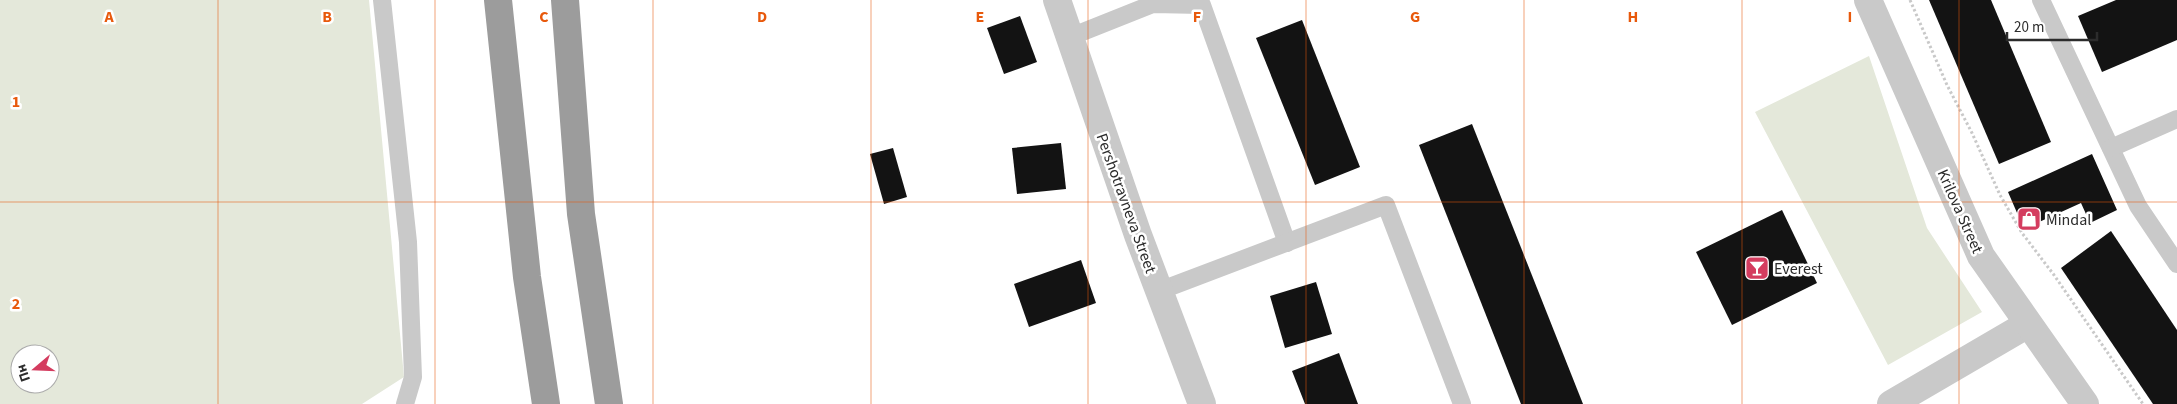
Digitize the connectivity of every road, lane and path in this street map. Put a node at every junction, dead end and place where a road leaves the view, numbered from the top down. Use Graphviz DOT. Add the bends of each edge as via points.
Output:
graph roads {
  1 [pos="382,0"];
  2 [pos="498,0"];
  3 [pos="565,0"];
  4 [pos="1057,0"];
  5 [pos="1868,0"];
  6 [pos="1910,0"];
  7 [pos="2041,0"];
  8 [pos="1070,37"];
  9 [pos="2177,119"];
  10 [pos="2111,148"];
  11 [pos="581,214"];
  12 [pos="1287,243"];
  13 [pos="2177,264"];
  14 [pos="1159,291"];
  15 [pos="2028,324"];
  16 [pos="405,404"];
  17 [pos="546,404"];
  18 [pos="609,404"];
  19 [pos="623,404"];
  20 [pos="1202,404"];
  21 [pos="1462,404"];
  22 [pos="1891,404"];
  23 [pos="2086,404"];
  24 [pos="2143,404"];
  1 -- 16 [label="lane" via="408,242 413,376"];
  2 -- 17 [label="highway" via="527,277"];
  3 -- 11 [label="highway"];
  4 -- 8 [label="street, Pershotravneva Street"];
  5 -- 15 [label="street, Krilova Street" via="1981,256"];
  6 -- 24 [label="path" via="2000,195 2022,233"];
  7 -- 10 [label="lane"];
  8 -- 12 [label="lane" via="1153,4 1202,5"];
  8 -- 14 [label="street, Pershotravneva Street"];
  9 -- 10 [label="lane"];
  10 -- 13 [label="lane" via="2138,206"];
  11 -- 18 [label="highway"];
  11 -- 19 [label="highway"];
  12 -- 14 [label="lane"];
  12 -- 21 [label="lane" via="1386,205"];
  14 -- 20 [label="street, Pershotravneva Street"];
  15 -- 22 [label="street"];
  15 -- 23 [label="street, Krilova Street"];
}
